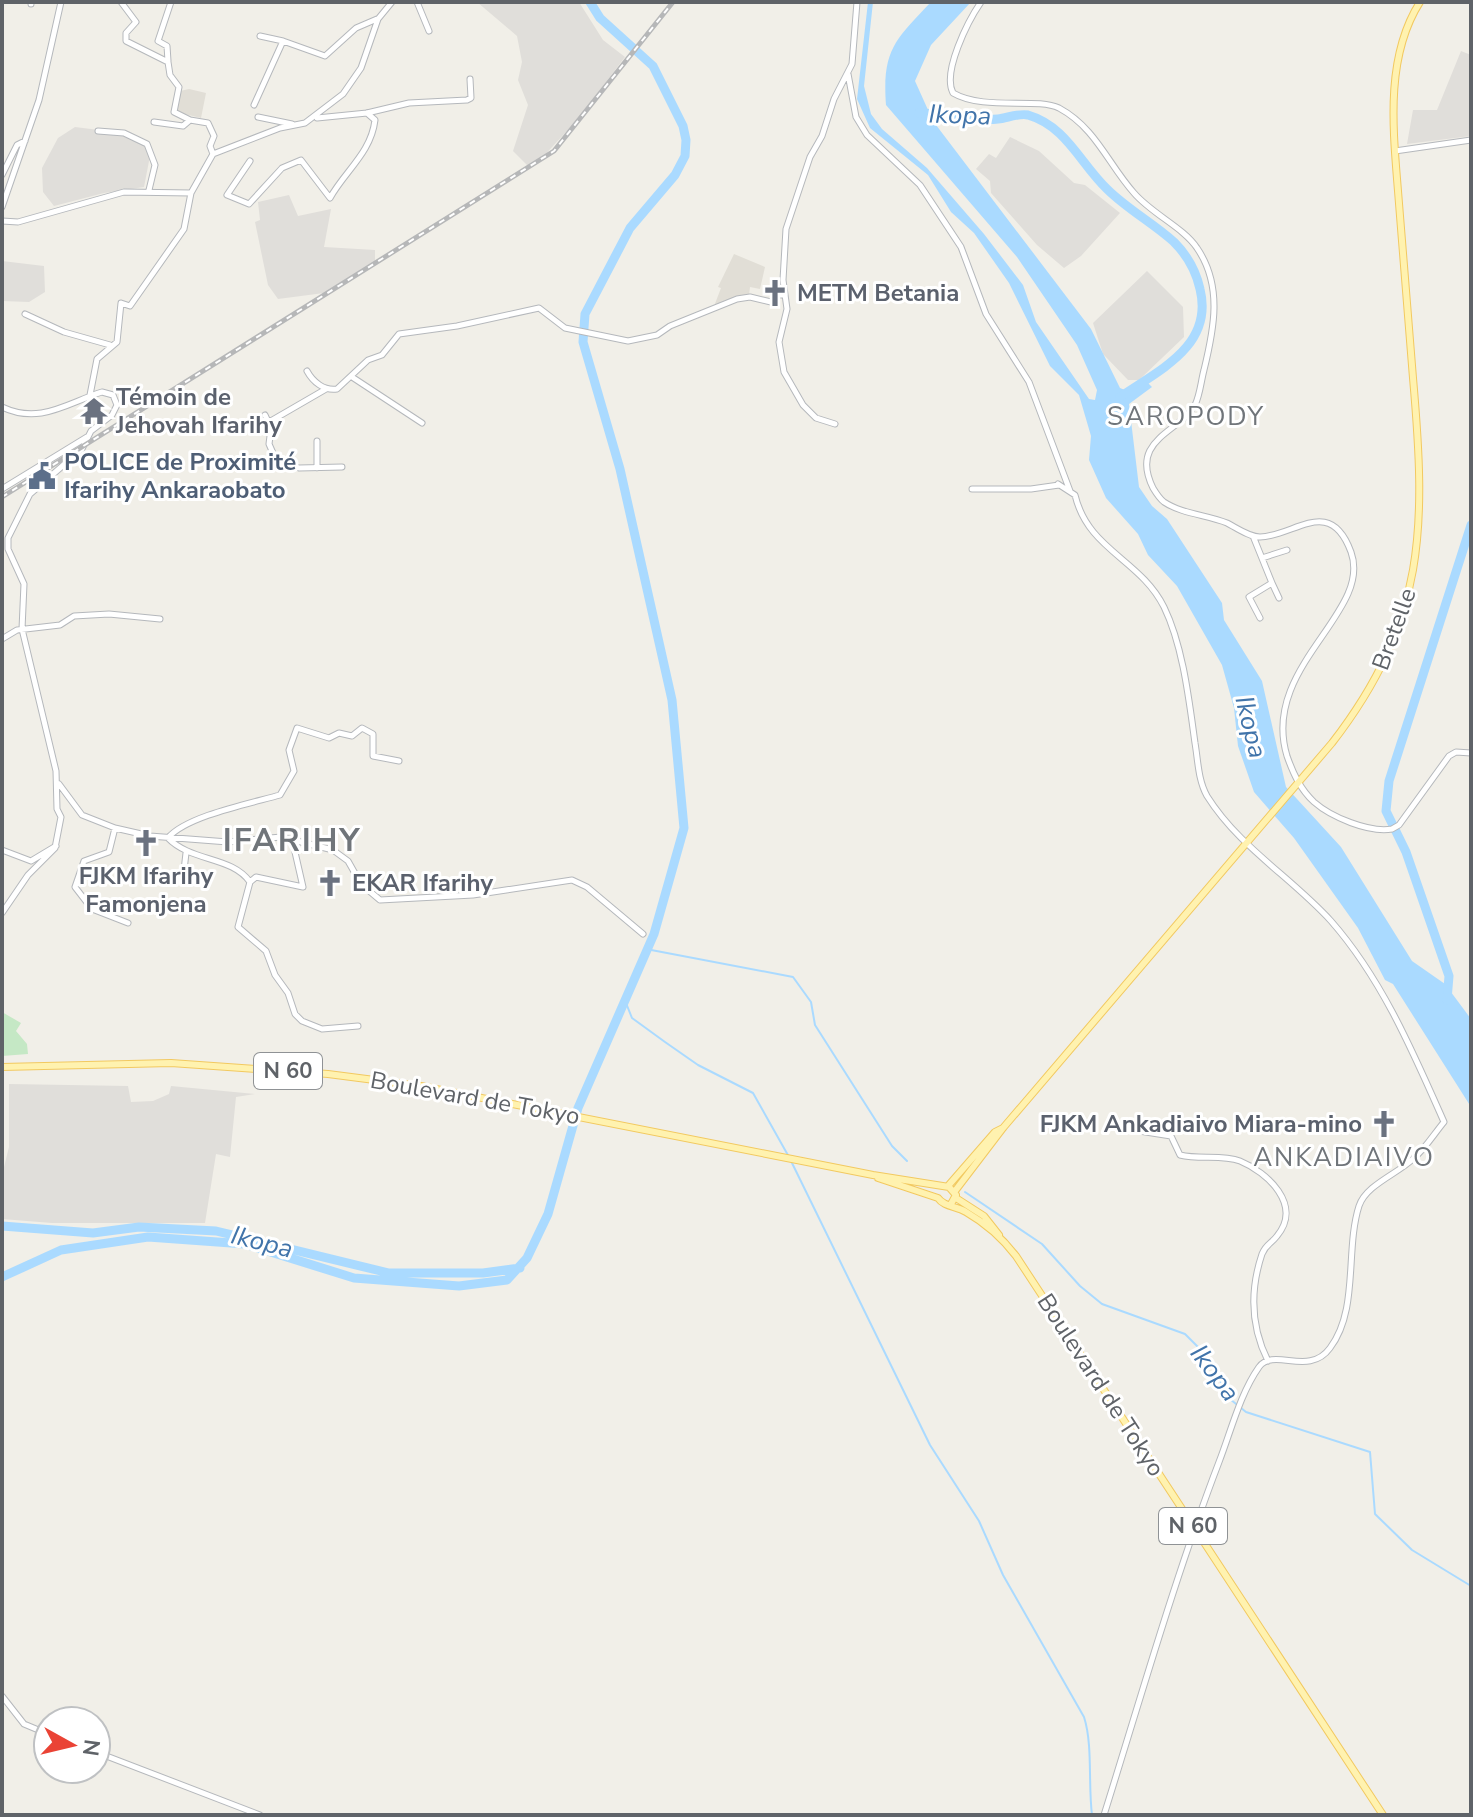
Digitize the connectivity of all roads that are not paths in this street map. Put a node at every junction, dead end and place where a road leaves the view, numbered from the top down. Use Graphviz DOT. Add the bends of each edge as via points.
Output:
graph roads {
  1 [pos="61,2"];
  2 [pos="121,2"];
  3 [pos="171,2"];
  4 [pos="392,2"];
  5 [pos="417,2"];
  6 [pos="857,2"];
  7 [pos="981,2"];
  8 [pos="1420,2"];
  9 [pos="378,19"];
  10 [pos="429,31"];
  11 [pos="260,36"];
  12 [pos="283,41"];
  13 [pos="168,62"];
  14 [pos="848,74"];
  15 [pos="470,79"];
  16 [pos="840,89"];
  17 [pos="850,92"];
  18 [pos="254,105"];
  19 [pos="367,113"];
  20 [pos="258,117"];
  21 [pos="190,120"];
  22 [pos="154,122"];
  23 [pos="305,123"];
  24 [pos="292,124"];
  25 [pos="98,131"];
  26 [pos="1471,140"];
  27 [pos="25,141"];
  28 [pos="1395,151"];
  29 [pos="213,154"];
  30 [pos="250,161"];
  31 [pos="2,175"];
  32 [pos="149,190"];
  33 [pos="191,193"];
  34 [pos="2,207"];
  35 [pos="2,221"];
  36 [pos="784,295"];
  37 [pos="25,314"];
  38 [pos="115,345"];
  39 [pos="307,371"];
  40 [pos="352,377"];
  41 [pos="326,389"];
  42 [pos="90,395"];
  43 [pos="2,407"];
  44 [pos="265,415"];
  45 [pos="269,422"];
  46 [pos="422,423"];
  47 [pos="835,424"];
  48 [pos="88,437"];
  49 [pos="317,441"];
  50 [pos="342,467"];
  51 [pos="317,468"];
  52 [pos="1058,484"];
  53 [pos="2,489"];
  54 [pos="972,489"];
  55 [pos="1253,536"];
  56 [pos="1287,550"];
  57 [pos="1262,558"];
  58 [pos="1272,583"];
  59 [pos="1279,598"];
  60 [pos="1260,618"];
  61 [pos="160,619"];
  62 [pos="22,629"];
  63 [pos="2,639"];
  64 [pos="1471,753"];
  65 [pos="399,761"];
  66 [pos="58,784"];
  67 [pos="1297,784"];
  68 [pos="115,828"];
  69 [pos="168,838"];
  70 [pos="292,839"];
  71 [pos="56,845"];
  72 [pos="1246,845"];
  73 [pos="2,850"];
  74 [pos="186,853"];
  75 [pos="183,879"];
  76 [pos="250,882"];
  77 [pos="2,913"];
  78 [pos="128,923"];
  79 [pos="643,934"];
  80 [pos="358,1026"];
  81 [pos="2,1067"];
  82 [pos="1003,1128"];
  83 [pos="1133,1130"];
  84 [pos="873,1175"];
  85 [pos="945,1187"];
  86 [pos="956,1194"];
  87 [pos="938,1198"];
  88 [pos="951,1204"];
  89 [pos="1001,1238"];
  90 [pos="1268,1361"];
  91 [pos="1194,1528"];
  92 [pos="2,1696"];
  93 [pos="32,1727"];
  94 [pos="112,1758"];
  95 [pos="260,1815"];
  96 [pos="1104,1815"];
  97 [pos="1383,1815"];
  1 -- 27 [label="street"];
  2 -- 13 [label="street" via="136,22 126,41"];
  3 -- 13 [label="street" via="158,41 167,46"];
  4 -- 9 [label="street"];
  5 -- 10 [label="street"];
  6 -- 14 [label="street"];
  7 -- 55 [label="street" via="962,33 949,77 953,93 1009,106 1060,109 1097,138 1134,193 1188,237 1205,261 1214,290 1214,320 1197,401 1153,444 1149,476 1162,500"];
  8 -- 28 [label="main road, Bretelle" via="1398,67"];
  9 -- 12 [label="street" via="356,28 325,56"];
  9 -- 23 [label="street" via="354,83"];
  11 -- 12 [label="street"];
  12 -- 18 [label="street"];
  13 -- 21 [label="street" via="179,87 174,112"];
  14 -- 16 [label="street"];
  14 -- 17 [label="street"];
  15 -- 19 [label="street" via="467,100 409,103"];
  16 -- 17 [label="street"];
  16 -- 36 [label="street" via="789,214"];
  17 -- 52 [label="street" via="867,135 920,185 961,247 986,314 1029,382 1070,491"];
  19 -- 23 [label="street"];
  19 -- 30 [label="street" via="375,120 373,134 330,198 301,160 282,168 249,204 227,195"];
  20 -- 24 [label="street"];
  21 -- 22 [label="street" via="183,126"];
  21 -- 29 [label="street" via="212,128"];
  23 -- 24 [label="street"];
  24 -- 29 [label="street"];
  25 -- 32 [label="street" via="124,133 147,144 155,165"];
  26 -- 28 [label="street"];
  27 -- 31 [label="street" via="17,145"];
  27 -- 34 [label="street"];
  28 -- 67 [label="main road, Bretelle" via="1419,440 1419,545 1404,610 1373,684"];
  29 -- 33 [label="street"];
  32 -- 33 [label="street"];
  32 -- 35 [label="street" via="102,196 18,222"];
  33 -- 38 [label="street" via="177,242 130,306 121,303"];
  36 -- 40 [label="street" via="771,302 737,299 638,340 579,333 539,308 406,331"];
  36 -- 47 [label="street" via="787,309 779,342 784,372 810,414"];
  37 -- 38 [label="street" via="64,332"];
  38 -- 42 [label="street" via="97,359"];
  39 -- 41 [label="street"];
  40 -- 41 [label="street" via="337,389"];
  40 -- 46 [label="street"];
  41 -- 45 [label="street"];
  42 -- 43 [label="street" via="51,414"];
  42 -- 48 [label="street" via="107,392 117,405"];
  44 -- 45 [label="street"];
  45 -- 51 [label="street" via="276,460"];
  48 -- 53 [label="street"];
  48 -- 62 [label="street" via="82,449 30,494 12,524 7,543 24,584"];
  49 -- 51 [label="street"];
  50 -- 51 [label="street"];
  52 -- 54 [label="street"];
  52 -- 72 [label="street" via="1075,495 1096,539 1135,567 1163,604 1205,793"];
  55 -- 57 [label="street"];
  55 -- 67 [label="street" via="1305,522 1326,523 1346,541 1354,564 1334,620 1292,681 1282,715 1281,737"];
  56 -- 57 [label="street"];
  57 -- 58 [label="street"];
  58 -- 59 [label="street"];
  58 -- 60 [label="street" via="1249,597"];
  61 -- 62 [label="street" via="74,616 60,625"];
  62 -- 63 [label="street"];
  62 -- 66 [label="street"];
  64 -- 67 [label="street" via="1449,756 1392,829 1327,813"];
  65 -- 69 [label="street" via="373,756 373,734 362,728 352,736 339,733 329,738 297,728 289,750 294,771 280,795 187,824"];
  66 -- 68 [label="street" via="82,815"];
  66 -- 71 [label="street" via="61,817"];
  67 -- 72 [label="main road, Bretelle"];
  68 -- 69 [label="street"];
  68 -- 78 [label="street" via="109,852 84,861 75,887 92,909"];
  69 -- 70 [label="street"];
  69 -- 74 [label="street"];
  70 -- 76 [label="street" via="303,887 260,876"];
  70 -- 79 [label="street" via="341,854 361,884 380,900 473,895 572,880"];
  71 -- 73 [label="street" via="31,861"];
  71 -- 77 [label="street"];
  72 -- 82 [label="main road, Bretelle"];
  72 -- 90 [label="street" via="1314,904 1354,949 1415,1056 1444,1122 1415,1158 1365,1194 1350,1252 1344,1319 1330,1349 1308,1363"];
  74 -- 75 [label="street"];
  74 -- 76 [label="street" via="239,869"];
  76 -- 80 [label="street" via="238,927 266,951 295,1014 322,1029"];
  81 -- 84 [label="main road, Boulevard de Tokyo / N 60" via="144,1063 328,1074 421,1086"];
  82 -- 85 [label="main road, Bretelle"];
  82 -- 86 [label="main road, Bretelle"];
  83 -- 90 [label="street" via="1171,1136 1180,1155 1241,1161 1276,1184 1283,1222 1279,1235 1263,1250 1253,1311"];
  84 -- 85 [label="main road, Boulevard de Tokyo"];
  84 -- 87 [label="main road, Boulevard de Tokyo"];
  85 -- 86 [label="main road, Boulevard de Tokyo"];
  85 -- 87 [label="main road, Bretelle"];
  86 -- 88 [label="main road, Bretelle"];
  86 -- 89 [label="main road, Boulevard de Tokyo / N 60"];
  87 -- 88 [label="main road, Boulevard de Tokyo"];
  88 -- 89 [label="main road, Boulevard de Tokyo"];
  89 -- 91 [label="main road, Boulevard de Tokyo / N 60"];
  90 -- 91 [label="street" via="1248,1385"];
  91 -- 96 [label="street"];
  91 -- 97 [label="main road, Boulevard de Tokyo / N 60"];
  92 -- 93 [label="street"];
  94 -- 95 [label="street"];
}
